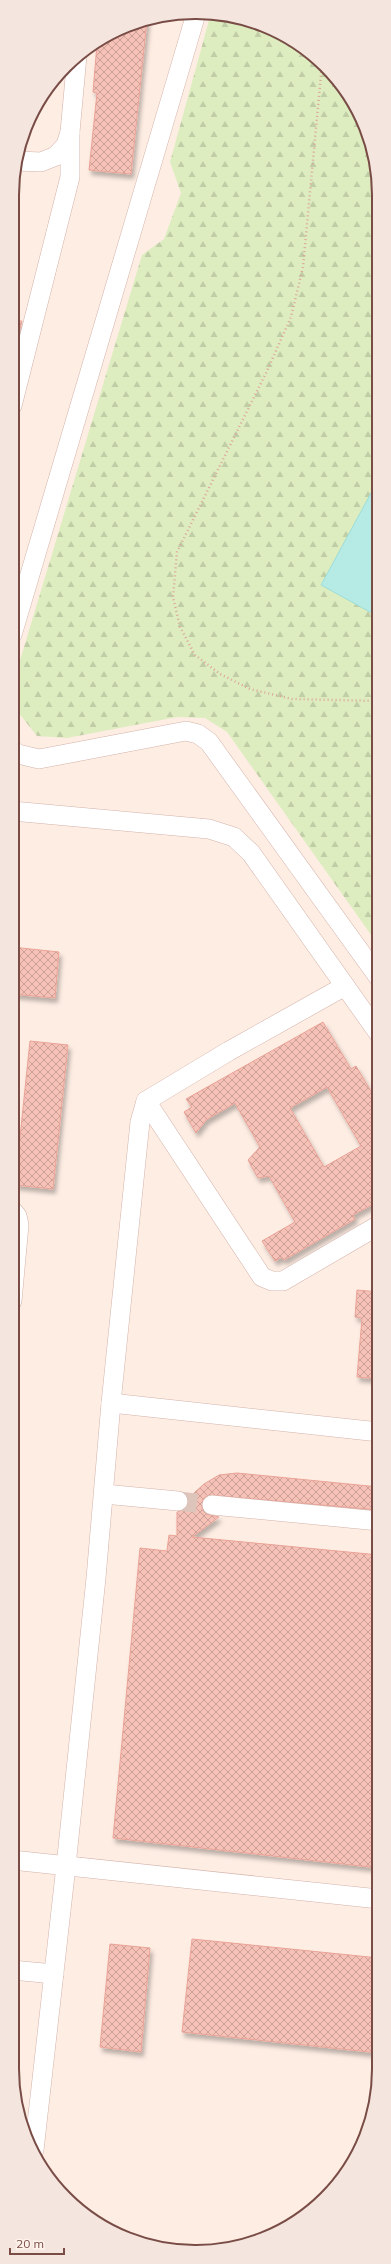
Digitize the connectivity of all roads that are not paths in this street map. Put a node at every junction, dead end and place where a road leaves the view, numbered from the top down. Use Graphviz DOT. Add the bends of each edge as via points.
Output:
graph roads {
  1 [pos="195,19"];
  2 [pos="76,66"];
  3 [pos="70,132"];
  4 [pos="22,161"];
  5 [pos="19,378"];
  6 [pos="19,611"];
  7 [pos="19,754"];
  8 [pos="19,812"];
  9 [pos="372,968"];
  10 [pos="345,986"];
  11 [pos="372,1024"];
  12 [pos="146,1101"];
  13 [pos="372,1229"];
  14 [pos="111,1403"];
  15 [pos="372,1431"];
  16 [pos="104,1494"];
  17 [pos="178,1501"];
  18 [pos="212,1505"];
  19 [pos="372,1520"];
  20 [pos="19,1861"];
  21 [pos="66,1866"];
  22 [pos="372,1897"];
  23 [pos="19,1971"];
  24 [pos="54,1974"];
  25 [pos="35,2142"];
  1 -- 6 [label="lane"];
  2 -- 3 [label="lane"];
  3 -- 4 [label="lane" via="66,146 56,156 41,162"];
  3 -- 5 [label="lane" via="70,178"];
  7 -- 9 [label="lane" via="39,759 186,731 198,734 209,742"];
  8 -- 10 [label="lane" via="209,829 234,838 251,853"];
  10 -- 11 [label="lane"];
  10 -- 12 [label="lane"];
  12 -- 13 [label="lane" via="262,1277 272,1281 283,1281"];
  12 -- 14 [label="lane" via="140,1122"];
  14 -- 15 [label="lane"];
  14 -- 16 [label="lane"];
  16 -- 17 [label="lane"];
  16 -- 21 [label="lane"];
  18 -- 19 [label="lane"];
  20 -- 21 [label="lane"];
  21 -- 22 [label="lane"];
  21 -- 24 [label="lane"];
  23 -- 24 [label="lane"];
  24 -- 25 [label="lane"];
}
